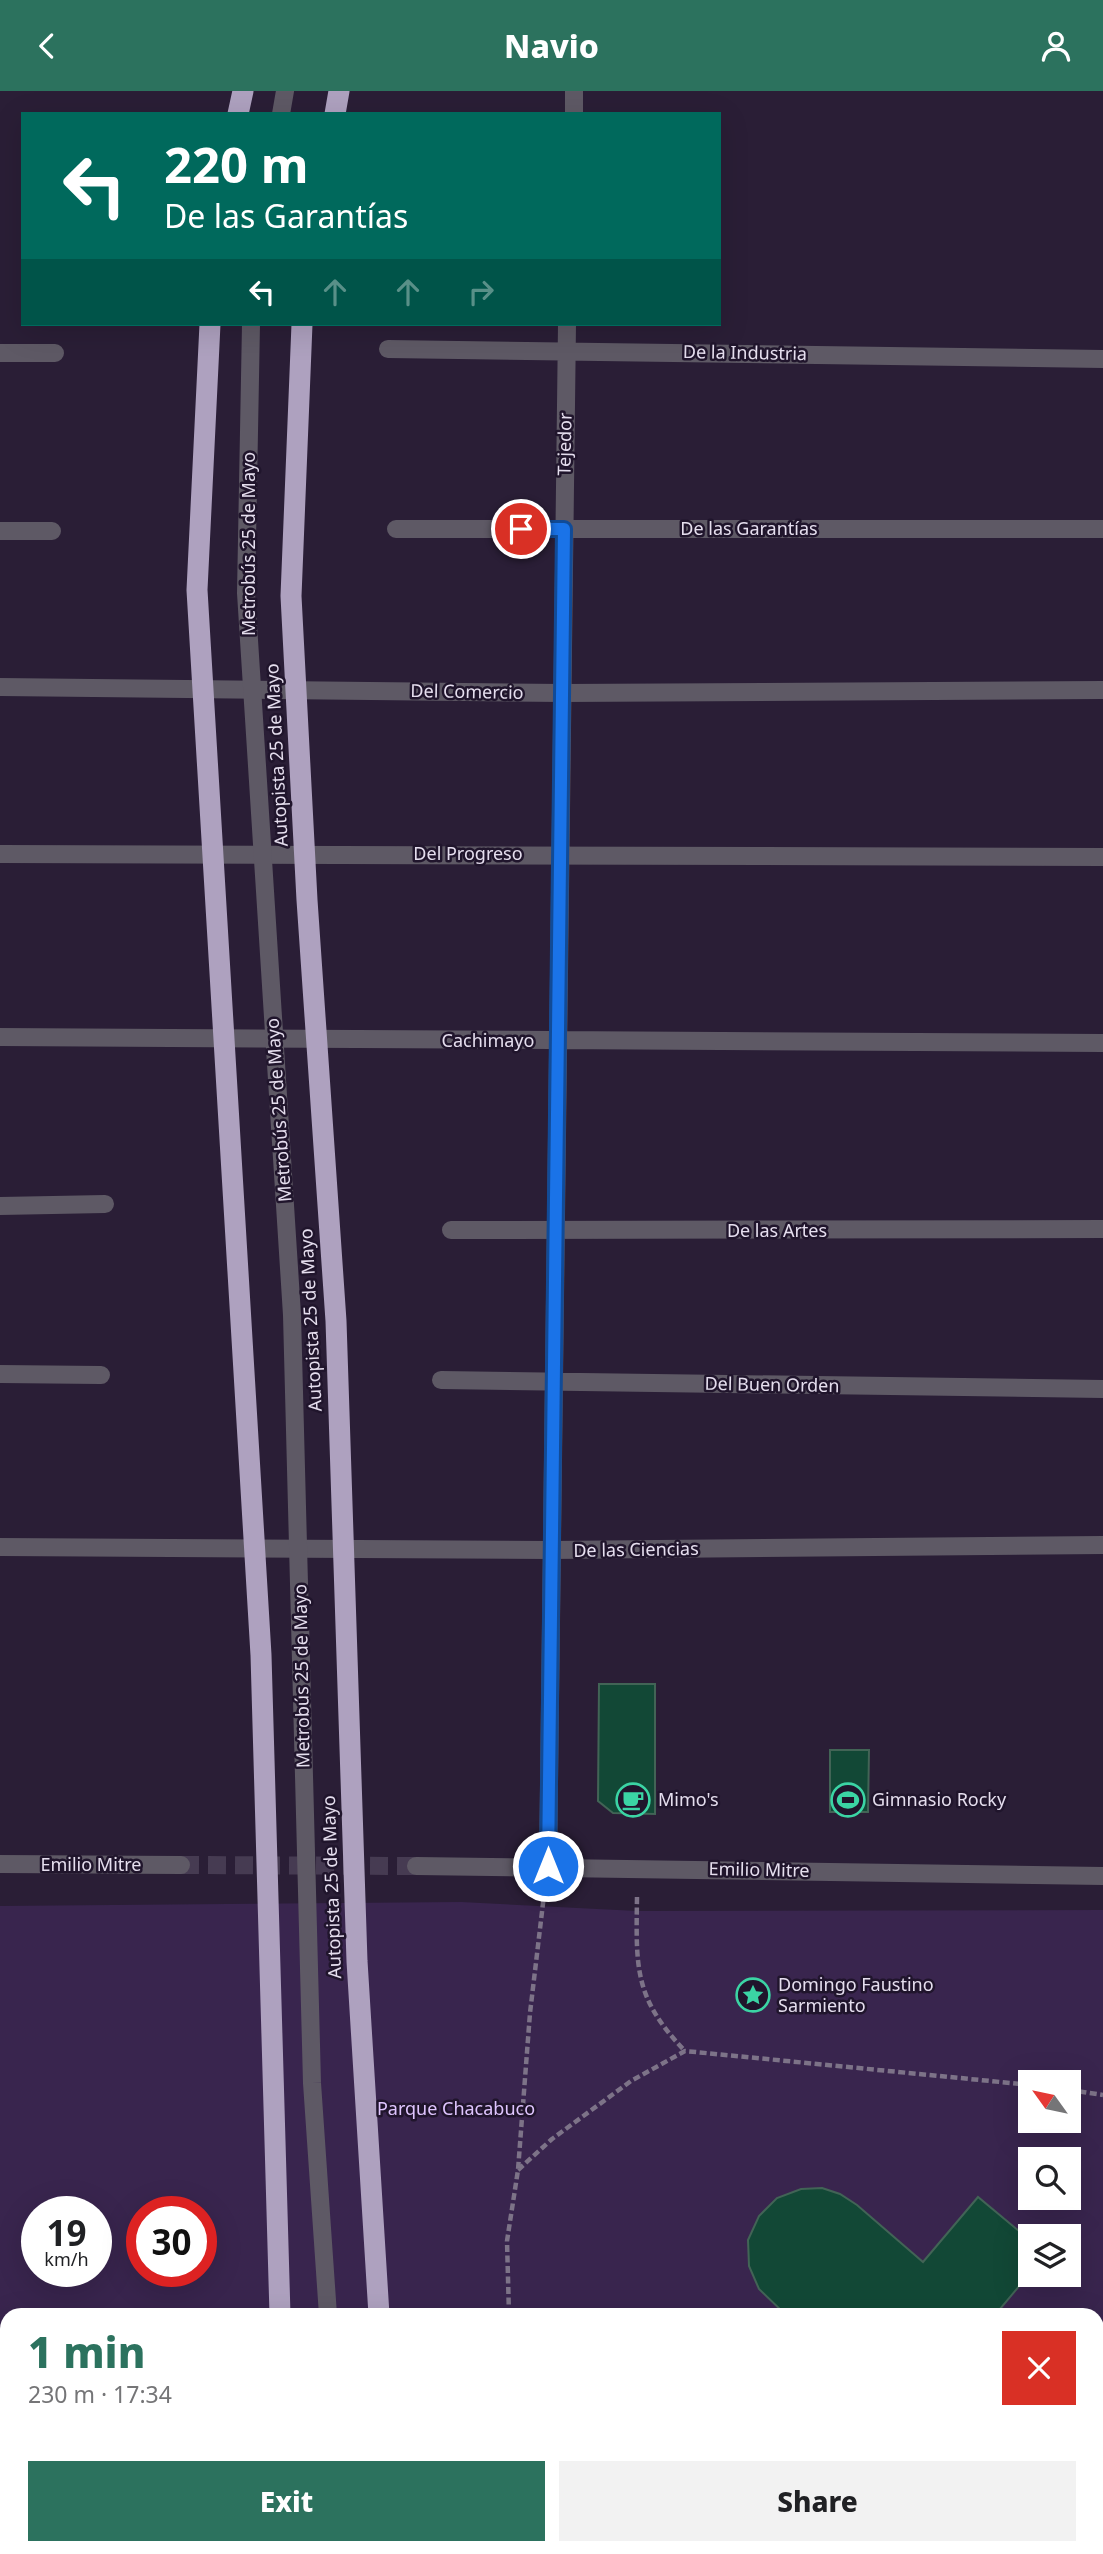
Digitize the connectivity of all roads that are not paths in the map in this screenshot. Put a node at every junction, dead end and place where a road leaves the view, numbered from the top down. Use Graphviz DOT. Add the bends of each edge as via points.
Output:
graph roads {
  1 [pos="243,91"];
  2 [pos="285,91"];
  3 [pos="339,91"];
  4 [pos="574,91"];
  5 [pos="238,112"];
  6 [pos="281,112"];
  7 [pos="335,112"];
  8 [pos="573,112"];
  9 [pos="210,326"];
  10 [pos="251,326"];
  11 [pos="302,326"];
  12 [pos="567,326"];
  13 [pos="388,349"];
  14 [pos="566,349"];
  15 [pos="0,353"];
  16 [pos="55,353"];
  17 [pos="1103,359"];
  18 [pos="396,529"];
  19 [pos="564,529"];
  20 [pos="1103,530"];
  21 [pos="0,531"];
  22 [pos="52,531"];
  23 [pos="0,688"];
  24 [pos="1103,690"];
  25 [pos="562,692"];
  26 [pos="0,854"];
  27 [pos="559,854"];
  28 [pos="1103,857"];
  29 [pos="0,1037"];
  30 [pos="557,1042"];
  31 [pos="1103,1043"];
  32 [pos="105,1204"];
  33 [pos="0,1206"];
  34 [pos="1103,1229"];
  35 [pos="451,1230"];
  36 [pos="554,1232"];
  37 [pos="0,1374"];
  38 [pos="102,1375"];
  39 [pos="441,1380"];
  40 [pos="552,1383"];
  41 [pos="1103,1389"];
  42 [pos="1103,1545"];
  43 [pos="0,1547"];
  44 [pos="550,1550"];
  45 [pos="0,1864"];
  46 [pos="181,1865"];
  47 [pos="416,1866"];
  48 [pos="548,1866"];
  49 [pos="1103,1876"];
  50 [pos="280,2308"];
  51 [pos="328,2308"];
  52 [pos="379,2308"];
  1 -- 5 [label="highway"];
  2 -- 6 [label="street"];
  3 -- 7 [label="highway"];
  4 -- 8 [label="street"];
  9 -- 50 [label="highway, bridge" via="197,590 261,1655"];
  10 -- 51 [label="street, Metrobús 25 de Mayo, bridge" via="246,593 292,1315 312,2083"];
  11 -- 52 [label="highway, Autopista 25 de Mayo, bridge" via="291,596 336,1321 357,1961"];
  12 -- 14 [label="street, Tejedor"];
  13 -- 14 [label="street, De la Industria"];
  14 -- 17 [label="street, De la Industria"];
  14 -- 19 [label="street, Tejedor"];
  15 -- 16 [label="street"];
  18 -- 19 [label="street, De las Garantías"];
  19 -- 20 [label="street, De las Garantías"];
  19 -- 25 [label="street, Tejedor"];
  21 -- 22 [label="street"];
  23 -- 25 [label="street, Del Comercio"];
  24 -- 25 [label="street, Del Comercio"];
  25 -- 27 [label="street, Tejedor"];
  26 -- 27 [label="street, Del Progreso"];
  27 -- 28 [label="street, Del Progreso"];
  27 -- 30 [label="street, Tejedor"];
  29 -- 30 [label="street, Cachimayo"];
  30 -- 31 [label="street, Cachimayo"];
  30 -- 36 [label="street, Tejedor"];
  32 -- 33 [label="street"];
  34 -- 36 [label="street, De las Artes"];
  35 -- 36 [label="street, De las Artes"];
  36 -- 40 [label="street, Tejedor"];
  37 -- 38 [label="street"];
  39 -- 40 [label="street, Del Buen Orden"];
  40 -- 41 [label="street, Del Buen Orden"];
  40 -- 44 [label="street, Tejedor"];
  42 -- 44 [label="street, De las Ciencias"];
  43 -- 44 [label="street, De las Ciencias"];
  44 -- 48 [label="street, Tejedor"];
  45 -- 46 [label="street, Emilio Mitre"];
  47 -- 48 [label="street, Emilio Mitre"];
  48 -- 49 [label="street, Emilio Mitre"];
}
